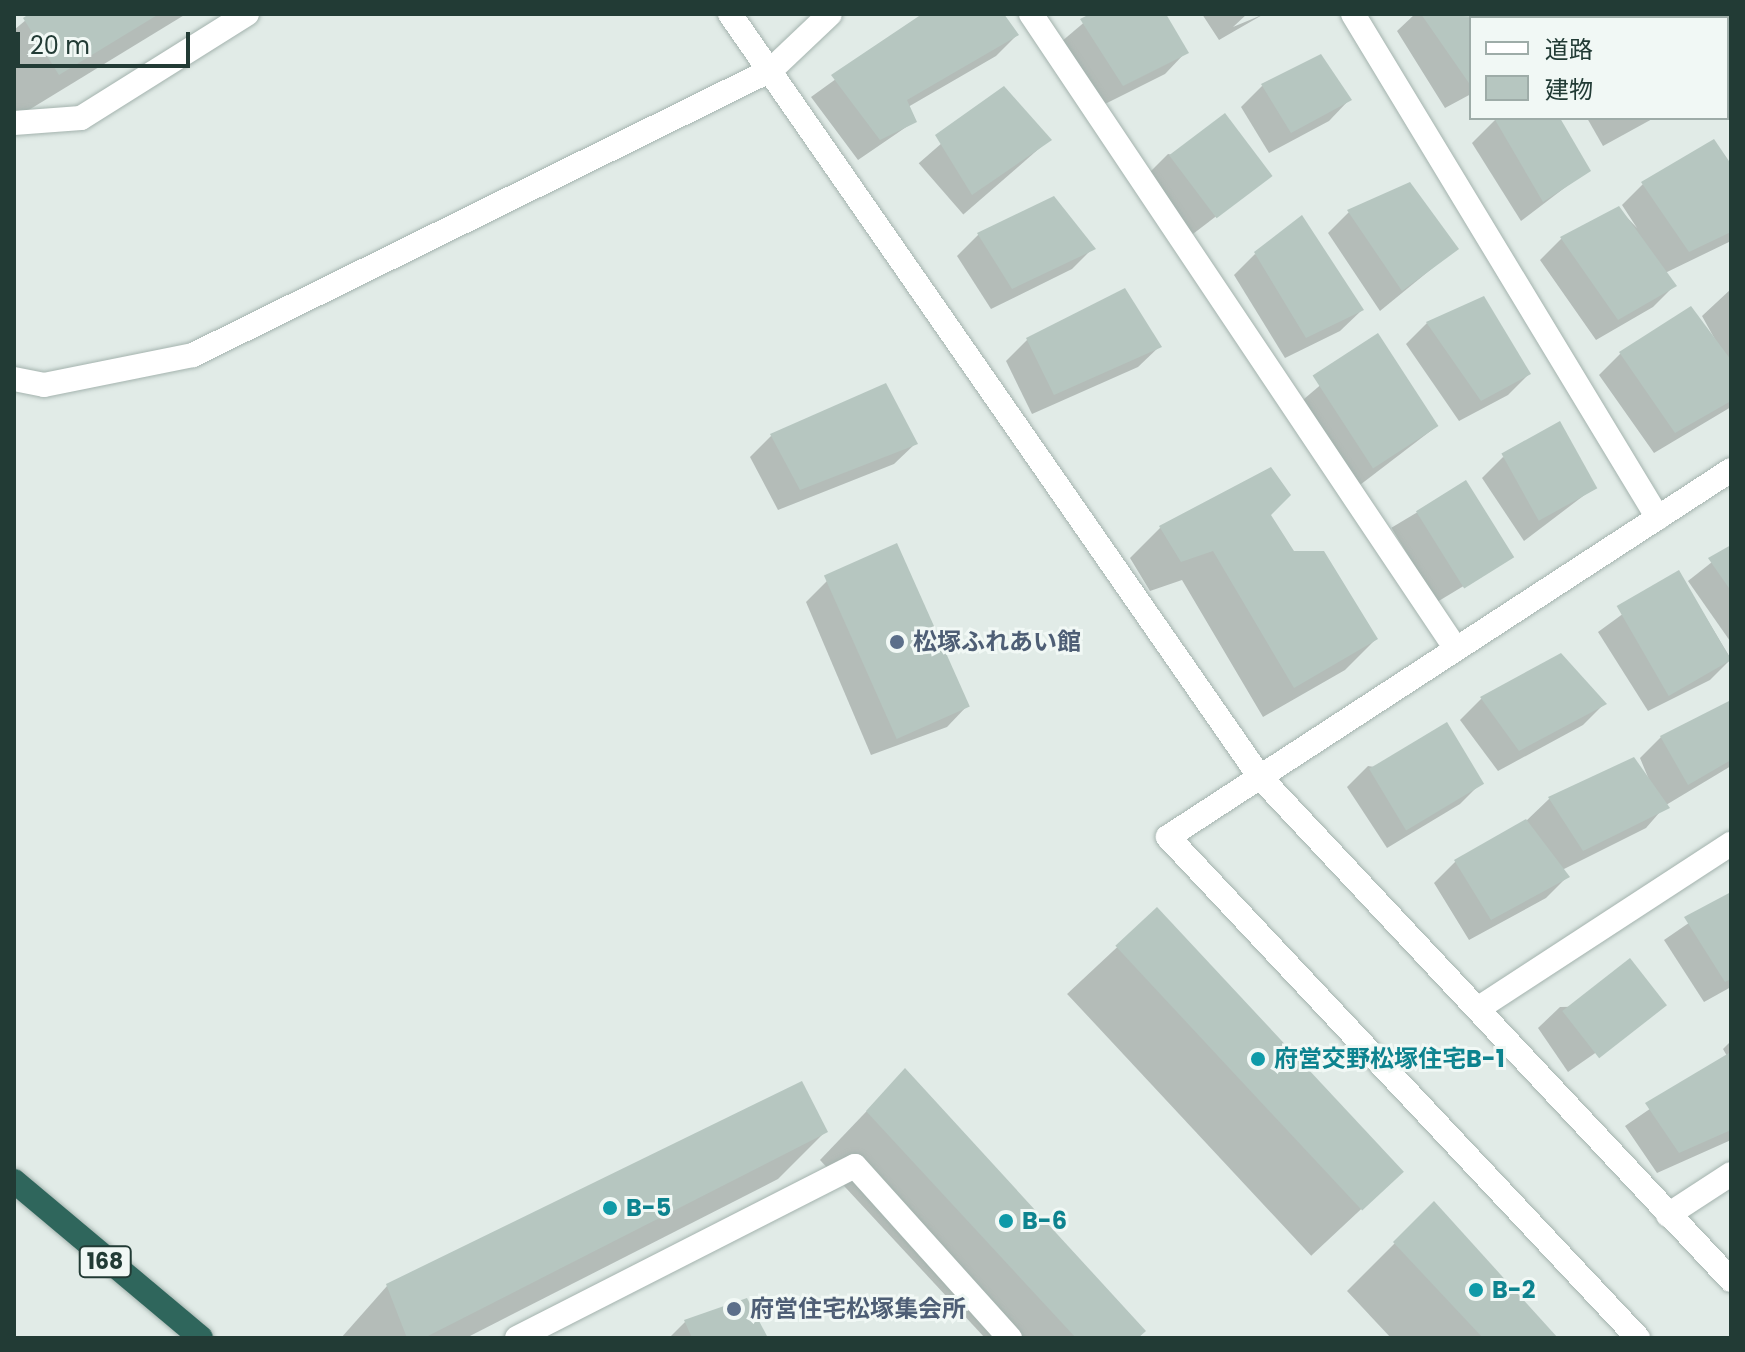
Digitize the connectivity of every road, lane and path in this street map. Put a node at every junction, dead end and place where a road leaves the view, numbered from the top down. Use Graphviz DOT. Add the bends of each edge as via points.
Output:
graph roads {
  1 [pos="247,14"];
  2 [pos="730,14"];
  3 [pos="830,14"];
  4 [pos="1031,14"];
  5 [pos="1353,14"];
  6 [pos="771,70"];
  7 [pos="14,123"];
  8 [pos="14,379"];
  9 [pos="1731,470"];
  10 [pos="1658,518"];
  11 [pos="1456,649"];
  12 [pos="1260,777"];
  13 [pos="1731,844"];
  14 [pos="1479,1008"];
  15 [pos="1731,1174"];
  16 [pos="14,1181"];
  17 [pos="1668,1215"];
  18 [pos="1731,1280"];
  19 [pos="201,1338"];
  20 [pos="517,1338"];
  21 [pos="1010,1338"];
  22 [pos="1638,1338"];
  1 -- 7 [label="street" via="81,118"];
  2 -- 6 [label="street"];
  3 -- 6 [label="street"];
  4 -- 11 [label="street"];
  5 -- 10 [label="street"];
  6 -- 8 [label="street" via="193,355 44,385"];
  6 -- 12 [label="street"];
  9 -- 10 [label="street"];
  10 -- 11 [label="street"];
  11 -- 12 [label="street"];
  12 -- 14 [label="street"];
  12 -- 22 [label="street" via="1168,837"];
  13 -- 14 [label="street"];
  14 -- 17 [label="street"];
  15 -- 17 [label="street"];
  16 -- 19 [label="highway, 168"];
  17 -- 18 [label="street"];
  20 -- 21 [label="street" via="855,1166"];
}
